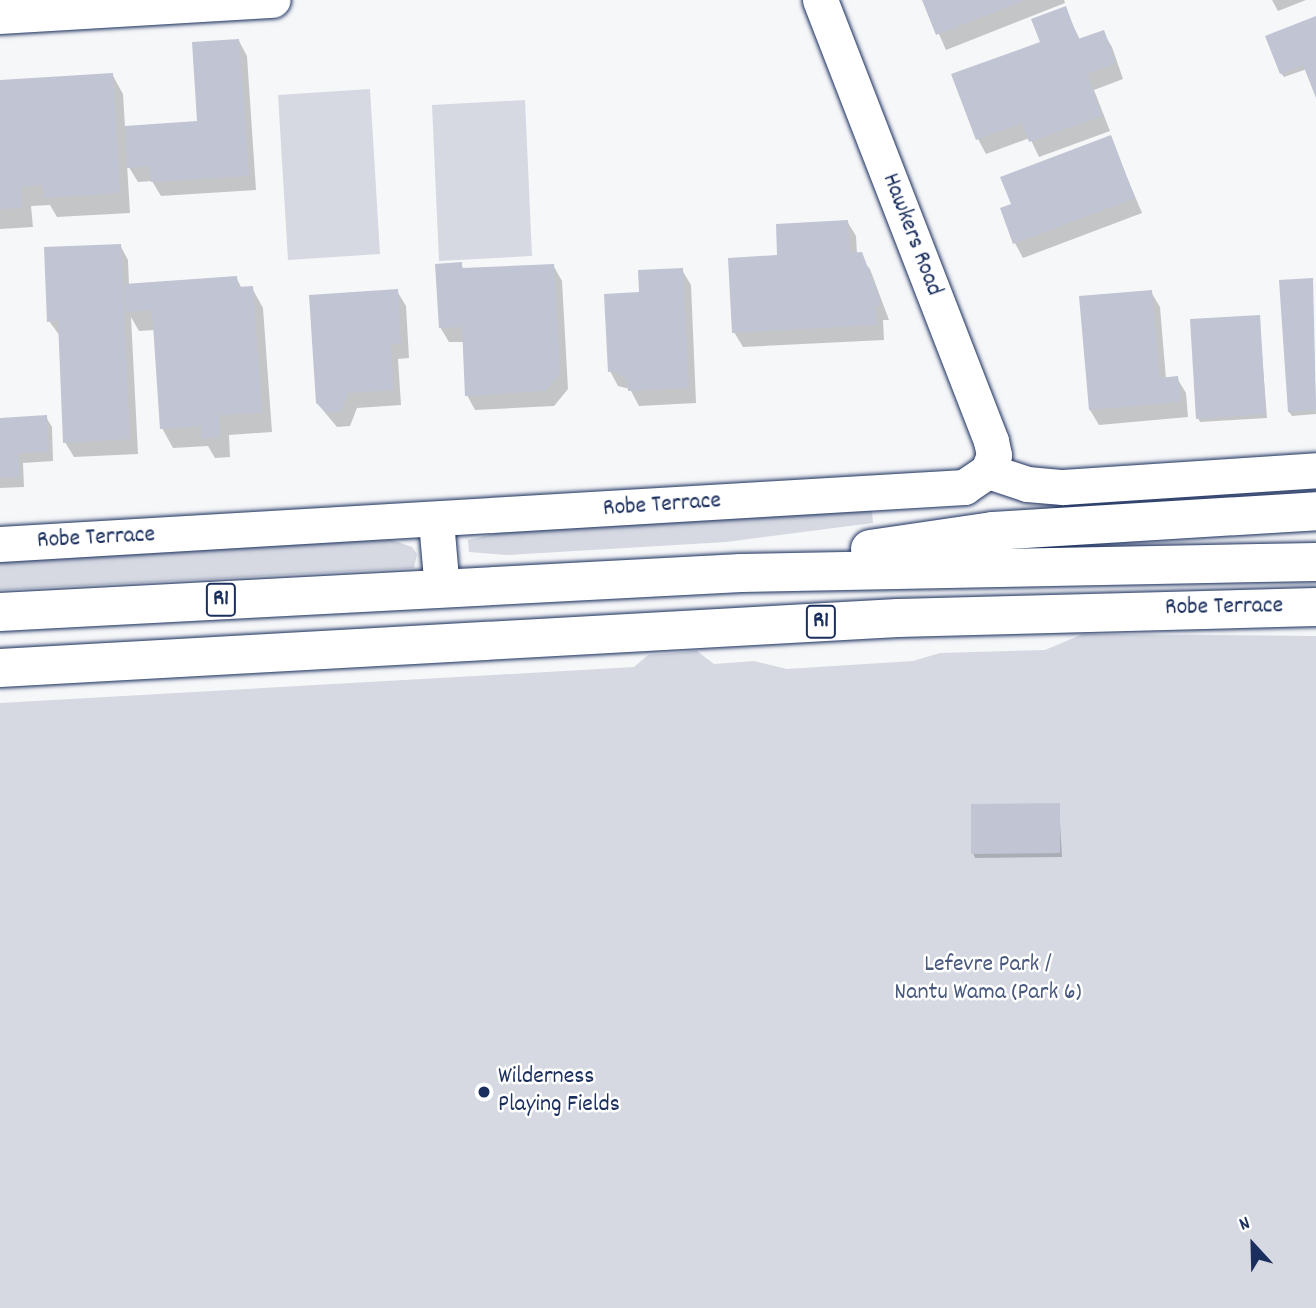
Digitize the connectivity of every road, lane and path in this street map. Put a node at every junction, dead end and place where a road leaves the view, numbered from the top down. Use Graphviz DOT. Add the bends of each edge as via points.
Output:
graph roads {
  1 [pos="273,0"];
  2 [pos="820,0"];
  3 [pos="0,16"];
  4 [pos="1316,470"];
  5 [pos="988,471"];
  6 [pos="1316,511"];
  7 [pos="436,521"];
  8 [pos="0,544"];
  9 [pos="1316,562"];
  10 [pos="741,573"];
  11 [pos="651,579"];
  12 [pos="442,589"];
  13 [pos="1316,607"];
  14 [pos="0,612"];
  15 [pos="898,618"];
  16 [pos="0,643"];
  17 [pos="326,648"];
  18 [pos="0,668"];
  1 -- 3 [label="street"];
  2 -- 5 [label="street, Hawkers Road" via="991,441 994,455"];
  4 -- 5 [label="street" via="1063,487 1027,484"];
  5 -- 7 [label="street, Robe Terrace" via="964,487"];
  6 -- 10 [label="highway" via="962,534"];
  7 -- 8 [label="street, Robe Terrace"];
  7 -- 12 [label="street"];
  9 -- 10 [label="highway, Robe Terrace / R1"];
  10 -- 11 [label="highway, Robe Terrace / R1"];
  11 -- 12 [label="highway, Robe Terrace / R1"];
  11 -- 15 [label="highway" via="730,600 884,595 892,600"];
  12 -- 14 [label="highway, Robe Terrace / R1"];
  12 -- 17 [label="highway" via="389,631"];
  13 -- 15 [label="highway, Robe Terrace / R1"];
  15 -- 17 [label="highway, Robe Terrace / R1"];
  16 -- 17 [label="highway"];
  17 -- 18 [label="highway, Robe Terrace / R1"];
}
